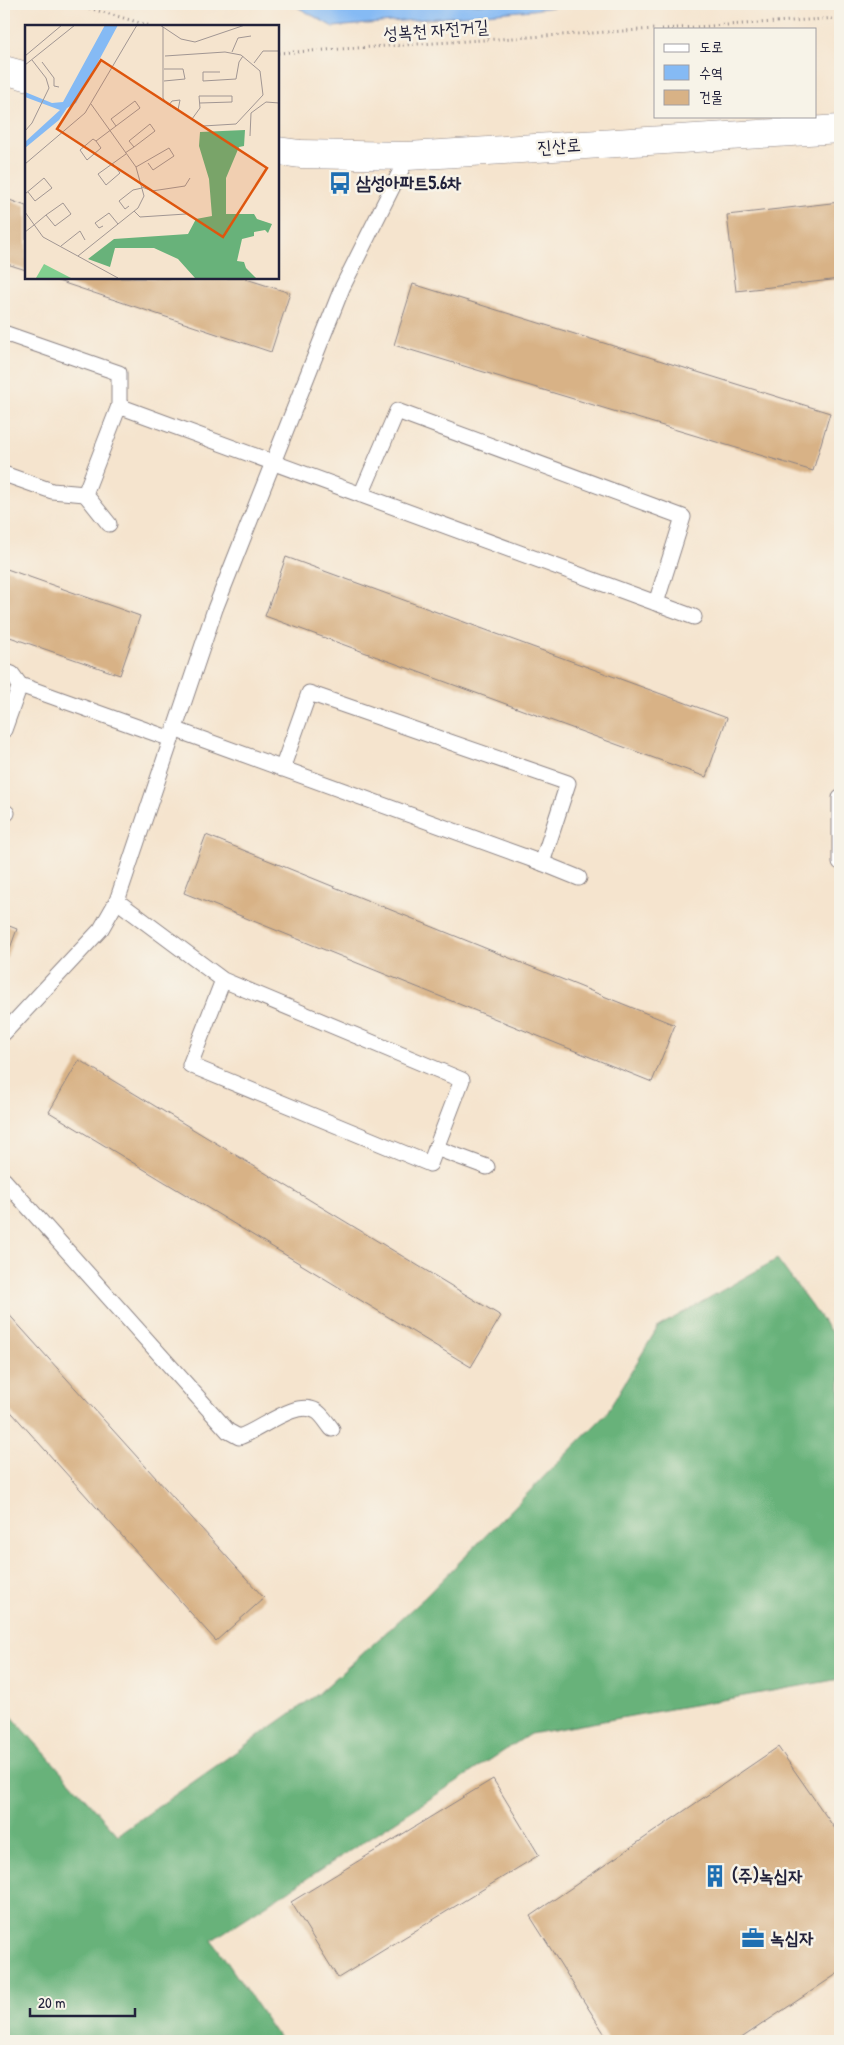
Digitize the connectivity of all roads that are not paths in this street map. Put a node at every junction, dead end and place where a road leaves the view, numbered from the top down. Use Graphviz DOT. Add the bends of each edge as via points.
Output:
graph roads {
  1 [pos="4,70"];
  2 [pos="25,76"];
  3 [pos="840,129"];
  4 [pos="279,151"];
  5 [pos="408,156"];
  6 [pos="4,333"];
  7 [pos="119,406"];
  8 [pos="274,462"];
  9 [pos="4,474"];
  10 [pos="85,494"];
  11 [pos="361,495"];
  12 [pos="109,524"];
  13 [pos="656,603"];
  14 [pos="694,617"];
  15 [pos="4,671"];
  16 [pos="20,685"];
  17 [pos="4,730"];
  18 [pos="172,734"];
  19 [pos="282,769"];
  20 [pos="840,798"];
  21 [pos="840,839"];
  22 [pos="840,862"];
  23 [pos="542,863"];
  24 [pos="579,878"];
  25 [pos="117,901"];
  26 [pos="223,980"];
  27 [pos="4,1033"];
  28 [pos="436,1148"];
  29 [pos="487,1167"];
  30 [pos="4,1180"];
  31 [pos="332,1429"];
  1 -- 2 [label="street"];
  3 -- 5 [label="street, 진산로"];
  4 -- 5 [label="street, 진산로"];
  5 -- 8 [label="lane" via="342,288"];
  6 -- 7 [label="lane" via="119,373"];
  7 -- 8 [label="lane"];
  7 -- 10 [label="lane"];
  8 -- 11 [label="lane"];
  8 -- 18 [label="lane" via="215,609"];
  9 -- 10 [label="lane" via="52,491"];
  10 -- 12 [label="lane"];
  11 -- 13 [label="lane"];
  11 -- 13 [label="lane" via="397,411 683,517"];
  13 -- 14 [label="lane"];
  15 -- 16 [label="lane" via="12,674"];
  16 -- 17 [label="lane"];
  16 -- 18 [label="lane"];
  18 -- 19 [label="lane"];
  18 -- 25 [label="lane"];
  19 -- 23 [label="lane"];
  19 -- 23 [label="lane" via="309,693 568,783"];
  20 -- 21 [label="lane"];
  21 -- 22 [label="lane"];
  23 -- 24 [label="lane"];
  25 -- 26 [label="lane"];
  25 -- 27 [label="lane" via="101,929"];
  26 -- 28 [label="lane" via="462,1080"];
  26 -- 28 [label="lane" via="190,1066 430,1164"];
  28 -- 29 [label="lane"];
  30 -- 31 [label="lane" via="228,1431 239,1437 294,1409 306,1407 318,1411"];
}
